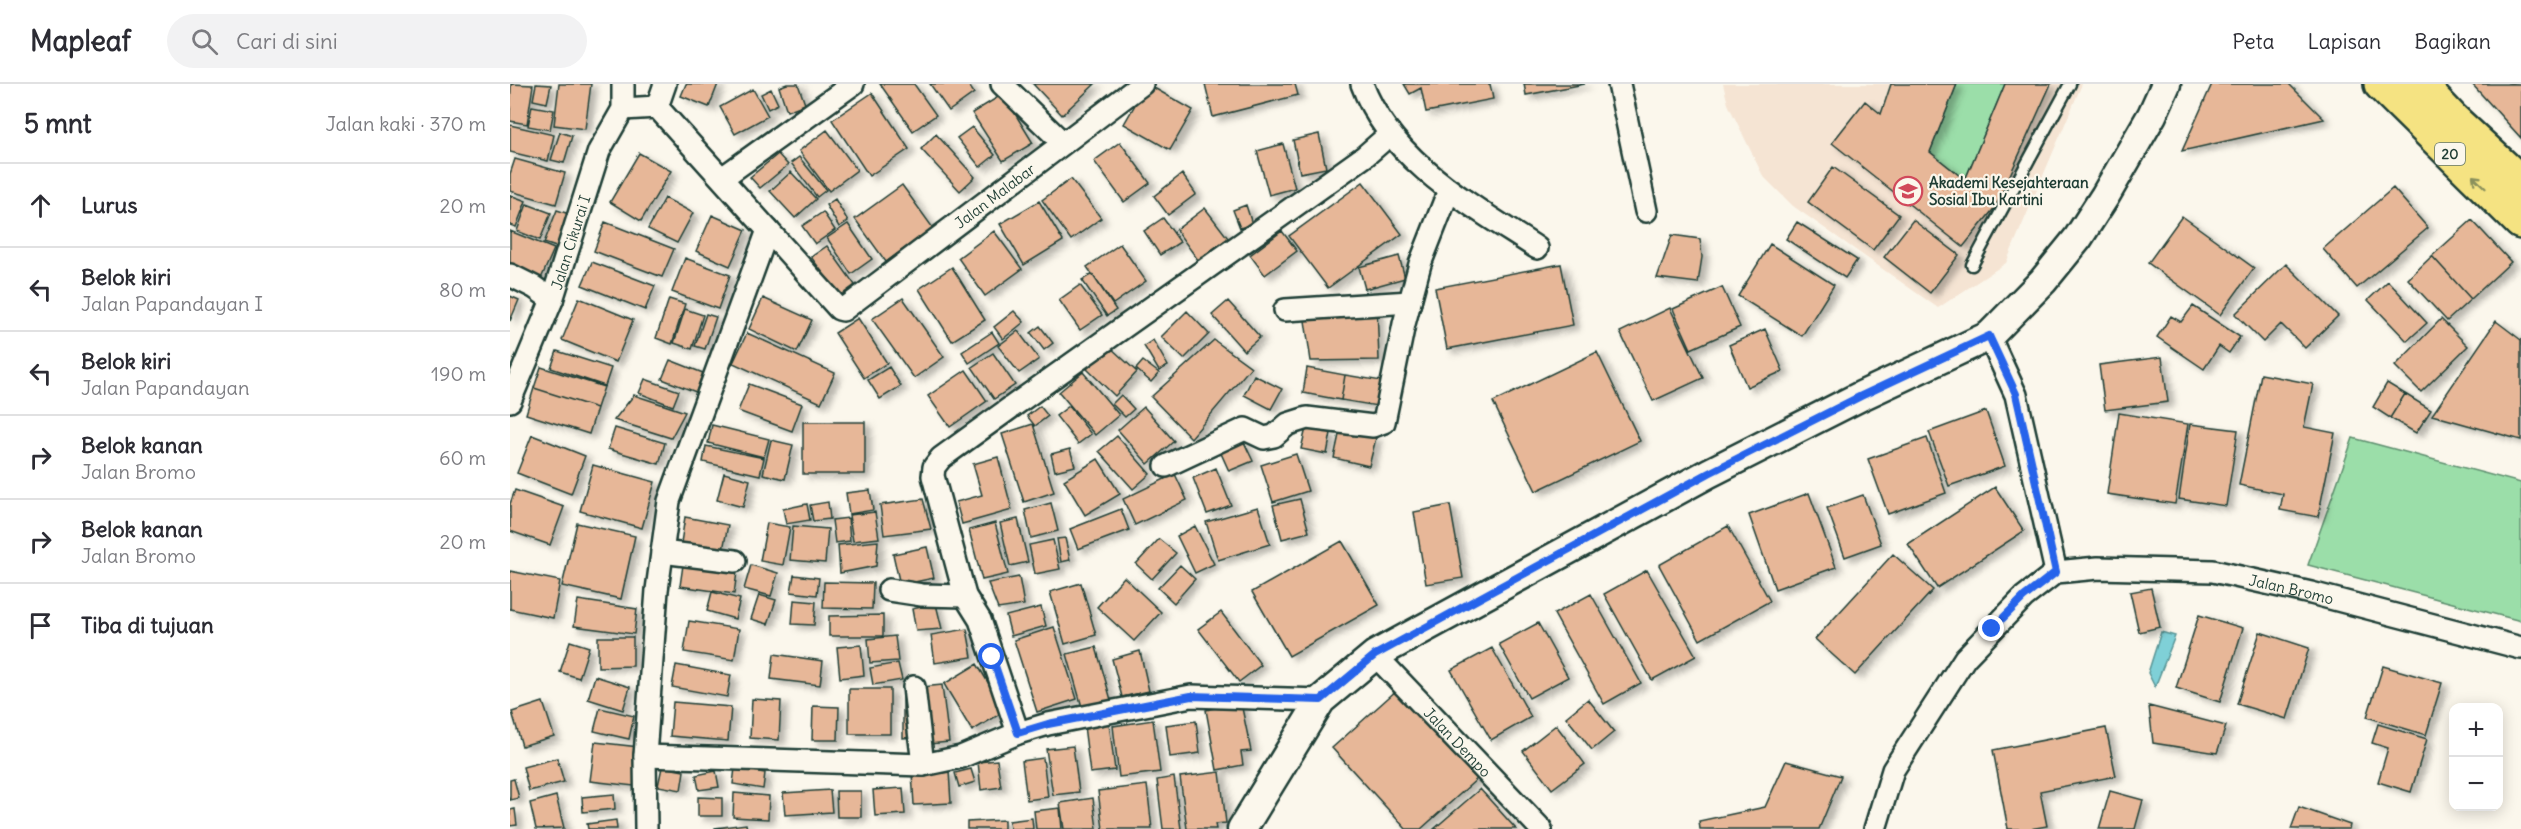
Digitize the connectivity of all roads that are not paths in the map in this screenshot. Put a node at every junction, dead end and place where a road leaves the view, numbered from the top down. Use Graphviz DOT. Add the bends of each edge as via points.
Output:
graph roads {
  1 [pos="623,84"];
  2 [pos="665,84"];
  3 [pos="853,84"];
  4 [pos="1002,84"];
  5 [pos="1142,84"];
  6 [pos="1362,84"];
  7 [pos="1619,84"];
  8 [pos="2070,84"];
  9 [pos="2381,84"];
  10 [pos="2419,84"];
  11 [pos="2165,85"];
  12 [pos="657,107"];
  13 [pos="624,109"];
  14 [pos="1389,135"];
  15 [pos="1062,142"];
  16 [pos="722,178"];
  17 [pos="2521,183"];
  18 [pos="1449,190"];
  19 [pos="1646,211"];
  20 [pos="2521,222"];
  21 [pos="768,230"];
  22 [pos="1537,248"];
  23 [pos="1972,265"];
  24 [pos="510,275"];
  25 [pos="552,300"];
  26 [pos="1410,302"];
  27 [pos="1285,310"];
  28 [pos="1989,336"];
  29 [pos="510,401"];
  30 [pos="1166,466"];
  31 [pos="662,552"];
  32 [pos="735,561"];
  33 [pos="2056,572"];
  34 [pos="889,590"];
  35 [pos="965,596"];
  36 [pos="2521,648"];
  37 [pos="1375,655"];
  38 [pos="915,687"];
  39 [pos="1321,700"];
  40 [pos="1018,733"];
  41 [pos="645,756"];
  42 [pos="923,765"];
  43 [pos="646,829"];
  44 [pos="1242,829"];
  45 [pos="1542,829"];
  46 [pos="1875,829"];
  1 -- 13 [label="street"];
  2 -- 12 [label="street"];
  3 -- 16 [label="street"];
  4 -- 15 [label="street"];
  5 -- 15 [label="street, Jalan Malabar"];
  6 -- 14 [label="street"];
  7 -- 19 [label="street"];
  8 -- 23 [label="lane"];
  20 -- 9 [label="highway, 20, one-way"];
  10 -- 17 [label="highway, 20"];
  11 -- 28 [label="main road" via="2152,115 2078,238"];
  12 -- 13 [label="street"];
  12 -- 16 [label="street"];
  13 -- 25 [label="street, Jalan Cikurai I" via="599,151"];
  14 -- 18 [label="street"];
  14 -- 35 [label="street" via="940,458 933,477"];
  15 -- 21 [label="street, Jalan Malabar" via="849,308 839,309"];
  16 -- 21 [label="street"];
  18 -- 22 [label="street"];
  18 -- 26 [label="street" via="1420,264"];
  21 -- 31 [label="street" via="669,501"];
  24 -- 25 [label="street"];
  25 -- 29 [label="street, Jalan Cikurai I"];
  26 -- 27 [label="street"];
  26 -- 30 [label="street" via="1381,424 1307,418 1264,438 1245,429"];
  28 -- 33 [label="street" via="2016,394"];
  28 -- 37 [label="main road" via="1709,473"];
  31 -- 32 [label="street"];
  31 -- 41 [label="street"];
  33 -- 36 [label="street, Jalan Bromo" via="2098,568 2213,571"];
  33 -- 46 [label="street" via="2024,597 1965,658 1893,770"];
  34 -- 35 [label="street"];
  35 -- 40 [label="street" via="980,620"];
  37 -- 39 [label="main road"];
  37 -- 45 [label="street, Jalan Dempo"];
  38 -- 42 [label="street"];
  39 -- 40 [label="street" via="1191,696"];
  39 -- 44 [label="main road"];
  40 -- 42 [label="street" via="961,757"];
  41 -- 42 [label="street"];
  41 -- 43 [label="street"];
}
